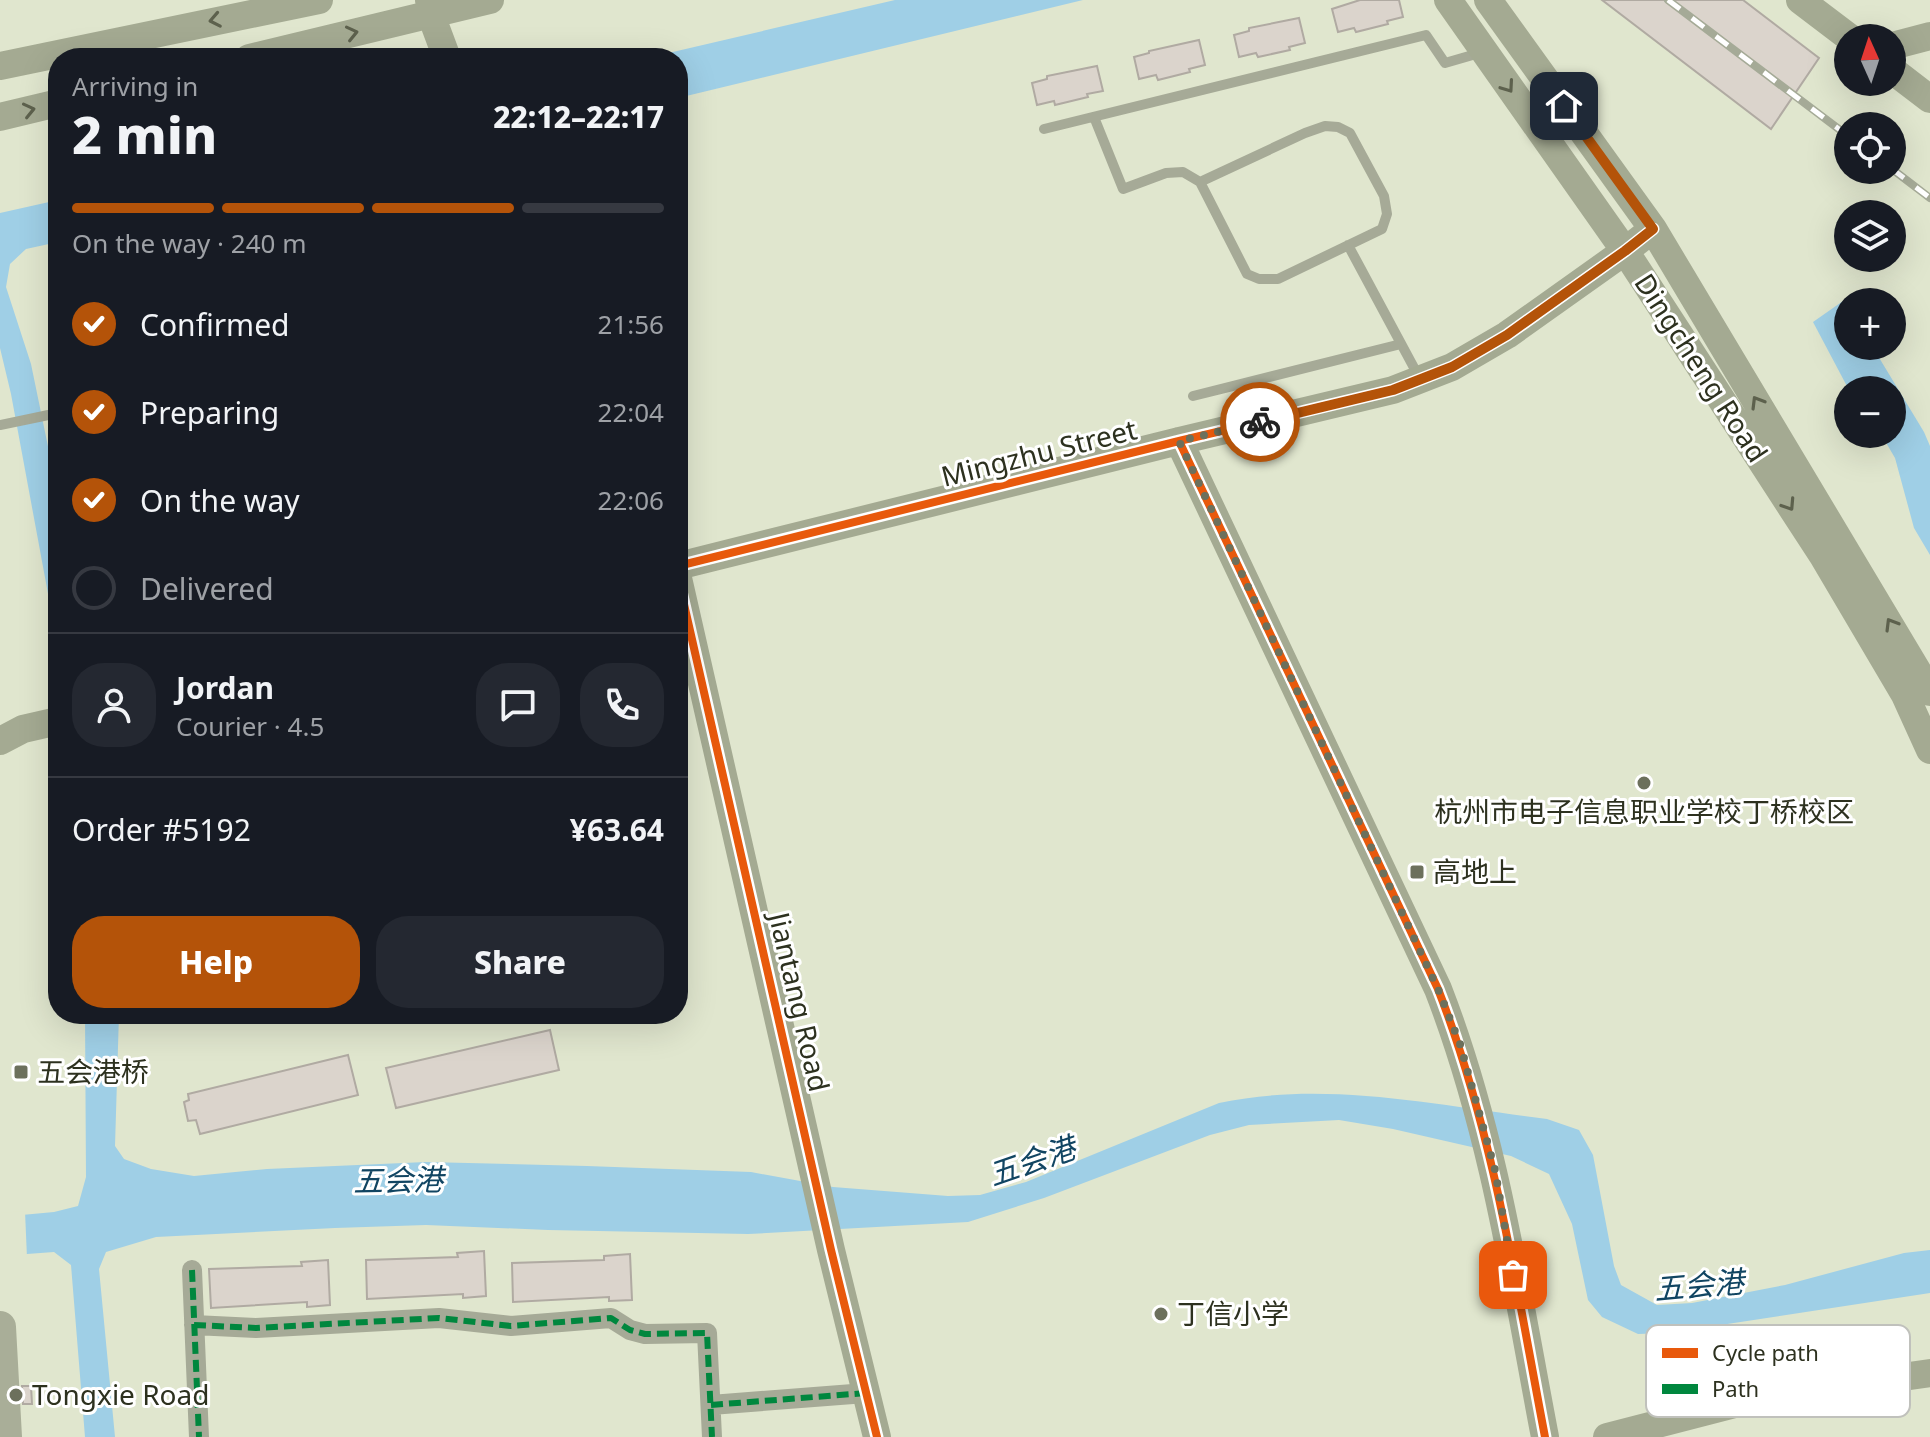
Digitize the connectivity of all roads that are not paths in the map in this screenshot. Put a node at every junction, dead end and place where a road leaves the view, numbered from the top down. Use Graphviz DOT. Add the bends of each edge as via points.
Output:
graph roads {
  1 [pos="319,0"];
  2 [pos="490,0"];
  3 [pos="1448,0"];
  4 [pos="1488,0"];
  5 [pos="1800,0"];
  6 [pos="430,7"];
  7 [pos="1834,26"];
  8 [pos="1930,36"];
  9 [pos="1906,42"];
  10 [pos="87,48"];
  11 [pos="284,48"];
  12 [pos="444,48"];
  13 [pos="1484,52"];
  14 [pos="48,56"];
  15 [pos="0,66"];
  16 [pos="1906,81"];
  17 [pos="1930,99"];
  18 [pos="48,105"];
  19 [pos="0,117"];
  20 [pos="1094,117"];
  21 [pos="1044,129"];
  22 [pos="1200,182"];
  23 [pos="1653,229"];
  24 [pos="1348,245"];
  25 [pos="1625,251"];
  26 [pos="1401,344"];
  27 [pos="1420,380"];
  28 [pos="1193,396"];
  29 [pos="48,415"];
  30 [pos="0,425"];
  31 [pos="1179,441"];
  32 [pos="688,564"];
  33 [pos="688,621"];
  34 [pos="1930,692"];
  35 [pos="48,723"];
  36 [pos="8,730"];
  37 [pos="1930,750"];
  38 [pos="192,1270"];
  39 [pos="194,1325"];
  40 [pos="0,1327"];
  41 [pos="1930,1373"];
  42 [pos="1910,1376"];
  43 [pos="866,1393"];
  44 [pos="711,1405"];
  45 [pos="1684,1417"];
  46 [pos="6,1437"];
  47 [pos="199,1437"];
  48 [pos="712,1437"];
  49 [pos="877,1437"];
  50 [pos="1545,1437"];
  51 [pos="1607,1437"];
  1 -- 10 [label="street, one-way"];
  2 -- 6 [label="street"];
  3 -- 13 [label="street, Dingcheng Road"];
  4 -- 23 [label="street, Dingcheng Road"];
  5 -- 7 [label="street"];
  11 -- 6 [label="street, one-way"];
  6 -- 12 [label="street"];
  8 -- 9 [label="street"];
  13 -- 20 [label="lane" via="1445,63 1426,35"];
  13 -- 25 [label="street, Dingcheng Road, one-way"];
  14 -- 15 [label="street, one-way"];
  16 -- 17 [label="street"];
  19 -- 18 [label="street, one-way"];
  20 -- 21 [label="lane"];
  20 -- 22 [label="lane" via="1123,189 1166,173 1183,172"];
  22 -- 24 [label="lane" via="1247,274 1278,279"];
  22 -- 24 [label="lane" via="1305,133 1338,127 1350,133 1384,196 1387,214 1382,229"];
  23 -- 25 [label="street, Mingzhu Street"];
  34 -- 23 [label="street, Dingcheng Road, one-way"];
  24 -- 26 [label="lane"];
  25 -- 27 [label="street, Mingzhu Street" via="1507,335"];
  25 -- 37 [label="street, Dingcheng Road, one-way" via="1823,556 1905,695"];
  26 -- 27 [label="lane"];
  26 -- 28 [label="lane"];
  27 -- 31 [label="street, Mingzhu Street"];
  29 -- 30 [label="lane"];
  31 -- 32 [label="street, Mingzhu Street"];
  31 -- 50 [label="street" via="1460,1044 1495,1170"];
  33 -- 43 [label="street, Jiantang Road"];
  35 -- 36 [label="street"];
  38 -- 39 [label="street"];
  39 -- 44 [label="street" via="256,1328 439,1318 511,1326 611,1318 645,1334 707,1333"];
  39 -- 47 [label="street"];
  40 -- 46 [label="main road"];
  41 -- 42 [label="street"];
  43 -- 44 [label="street"];
  43 -- 49 [label="street, Jiantang Road"];
  44 -- 48 [label="street"];
  45 -- 51 [label="street"];
}
